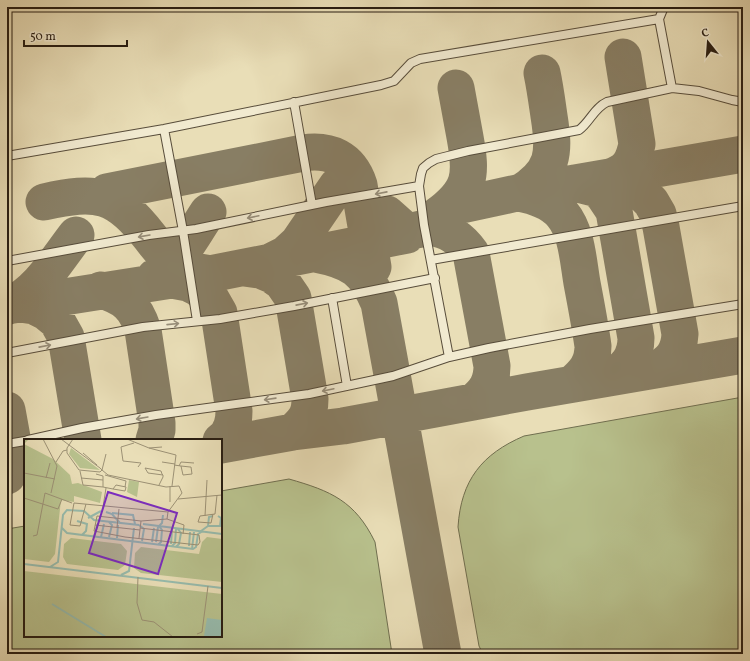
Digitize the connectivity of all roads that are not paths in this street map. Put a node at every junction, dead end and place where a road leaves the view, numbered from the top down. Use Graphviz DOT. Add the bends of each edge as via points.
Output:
graph roads {
  1 [pos="664,7"];
  2 [pos="659,19"];
  3 [pos="672,88"];
  4 [pos="294,102"];
  5 [pos="743,102"];
  6 [pos="164,129"];
  7 [pos="7,156"];
  8 [pos="419,186"];
  9 [pos="312,205"];
  10 [pos="743,206"];
  11 [pos="183,231"];
  12 [pos="432,260"];
  13 [pos="7,261"];
  14 [pos="435,278"];
  15 [pos="332,298"];
  16 [pos="743,304"];
  17 [pos="197,321"];
  18 [pos="7,353"];
  19 [pos="449,357"];
  20 [pos="347,386"];
  21 [pos="31,439"];
  22 [pos="24,440"];
  23 [pos="7,444"];
  1 -- 2 [label="lane"];
  2 -- 3 [label="lane"];
  2 -- 4 [label="lane" via="420,59 411,63 394,81"];
  3 -- 5 [label="lane" via="699,91"];
  3 -- 8 [label="lane" via="601,105 579,130 436,159 423,168"];
  4 -- 6 [label="lane"];
  4 -- 9 [label="lane"];
  6 -- 7 [label="lane"];
  6 -- 11 [label="lane"];
  8 -- 9 [label="lane, one-way"];
  8 -- 12 [label="lane"];
  9 -- 11 [label="lane, one-way"];
  10 -- 12 [label="lane"];
  11 -- 13 [label="lane, one-way"];
  11 -- 17 [label="lane"];
  12 -- 14 [label="lane"];
  14 -- 15 [label="lane"];
  14 -- 19 [label="lane"];
  17 -- 15 [label="lane, one-way"];
  15 -- 20 [label="lane"];
  16 -- 19 [label="lane" via="582,330"];
  18 -- 17 [label="lane, one-way" via="143,327"];
  19 -- 20 [label="lane" via="393,376"];
  20 -- 21 [label="lane, one-way" via="112,423"];
  22 -- 23 [label="lane"];
}
